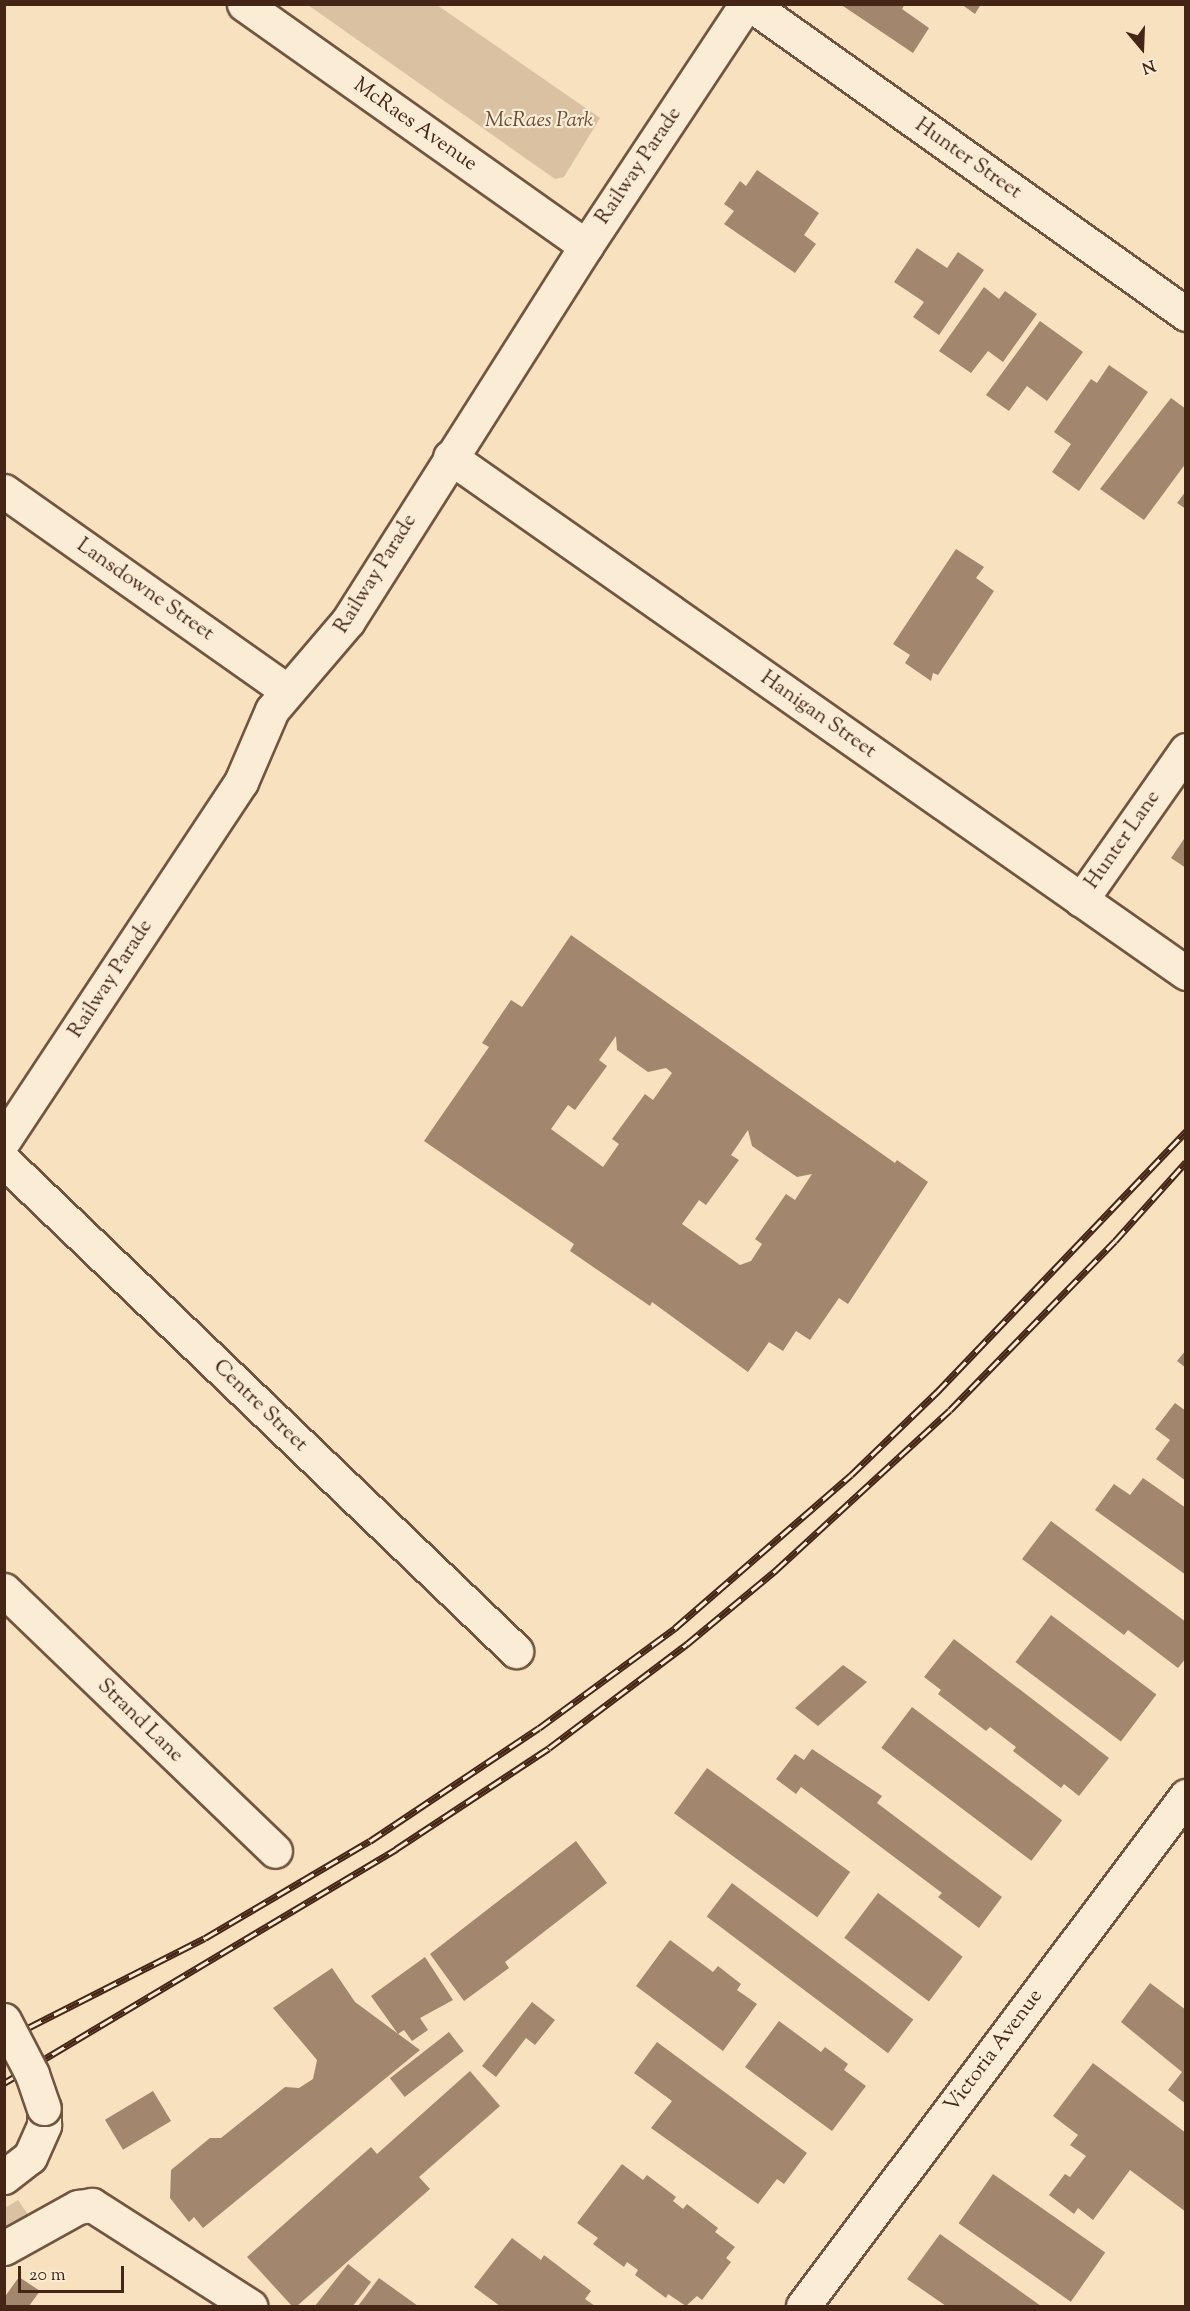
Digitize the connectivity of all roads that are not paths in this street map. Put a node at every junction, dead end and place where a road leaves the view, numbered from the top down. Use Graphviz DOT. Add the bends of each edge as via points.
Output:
graph roads {
  1 [pos="244,4"];
  2 [pos="748,4"];
  3 [pos="586,246"];
  4 [pos="1185,314"];
  5 [pos="450,457"];
  6 [pos="4,491"];
  7 [pos="286,690"];
  8 [pos="1185,750"];
  9 [pos="1081,900"];
  10 [pos="1185,973"];
  11 [pos="4,1140"];
  12 [pos="4,1161"];
  13 [pos="4,1590"];
  14 [pos="516,1652"];
  15 [pos="1185,1796"];
  16 [pos="275,1851"];
  17 [pos="4,2020"];
  18 [pos="4,2177"];
  19 [pos="4,2248"];
  20 [pos="250,2307"];
  21 [pos="803,2307"];
  1 -- 3 [label="street, McRaes Avenue"];
  2 -- 3 [label="street, Railway Parade"];
  2 -- 4 [label="street, Hunter Street"];
  3 -- 5 [label="street, Railway Parade"];
  5 -- 7 [label="street, Railway Parade" via="348,621"];
  5 -- 9 [label="street, Hanigan Street"];
  6 -- 7 [label="street, Lansdowne Street"];
  7 -- 11 [label="street, Railway Parade" via="272,710 242,782"];
  8 -- 9 [label="street, Hunter Lane"];
  9 -- 10 [label="street, Hanigan Street"];
  12 -- 14 [label="street, Centre Street"];
  13 -- 16 [label="street, Strand Lane"];
  15 -- 21 [label="street, Victoria Avenue"];
  17 -- 18 [label="street, bridge" via="32,2074 44,2108 44,2125 30,2157"];
  19 -- 20 [label="street" via="78,2206 92,2205"];
}
